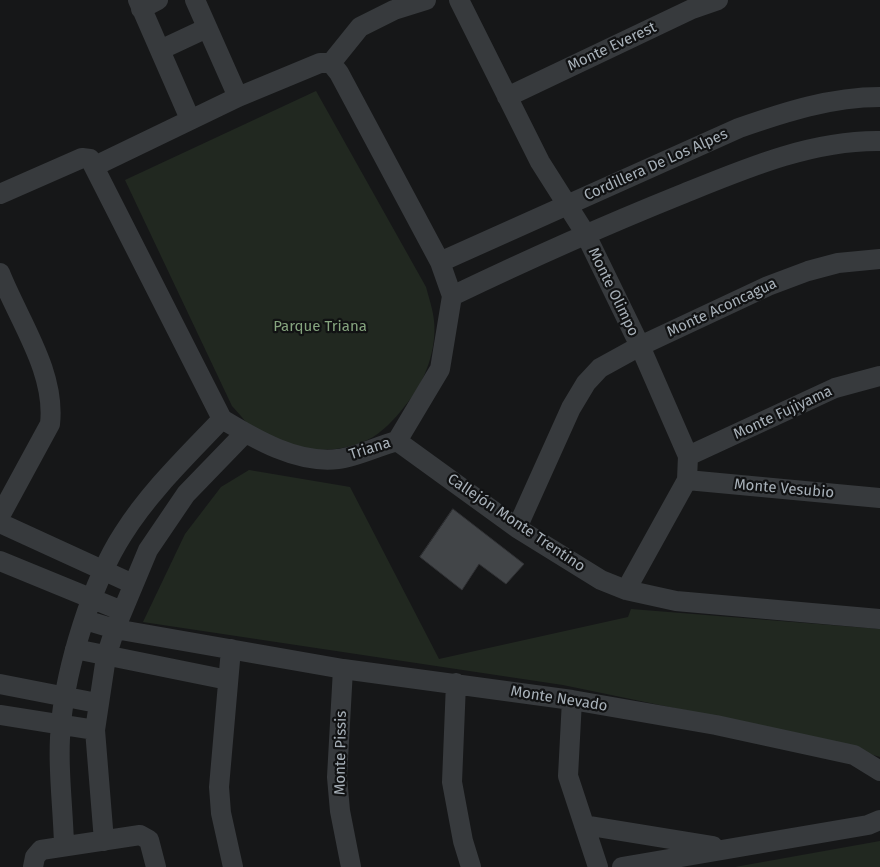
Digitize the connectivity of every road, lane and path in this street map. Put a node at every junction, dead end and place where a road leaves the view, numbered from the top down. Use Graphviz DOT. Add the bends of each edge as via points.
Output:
graph roads {
  1 [pos="195,0"];
  2 [pos="426,0"];
  3 [pos="459,0"];
  4 [pos="718,0"];
  5 [pos="146,3"];
  6 [pos="207,28"];
  7 [pos="160,50"];
  8 [pos="331,63"];
  9 [pos="238,97"];
  10 [pos="508,97"];
  11 [pos="880,97"];
  12 [pos="190,119"];
  13 [pos="880,142"];
  14 [pos="95,166"];
  15 [pos="0,194"];
  16 [pos="566,205"];
  17 [pos="585,233"];
  18 [pos="880,259"];
  19 [pos="440,262"];
  20 [pos="2,283"];
  21 [pos="452,296"];
  22 [pos="640,346"];
  23 [pos="880,376"];
  24 [pos="222,419"];
  25 [pos="245,433"];
  26 [pos="397,440"];
  27 [pos="688,456"];
  28 [pos="687,480"];
  29 [pos="880,498"];
  30 [pos="0,516"];
  31 [pos="0,523"];
  32 [pos="517,528"];
  33 [pos="0,561"];
  34 [pos="104,572"];
  35 [pos="133,584"];
  36 [pos="626,590"];
  37 [pos="92,600"];
  38 [pos="880,619"];
  39 [pos="85,620"];
  40 [pos="119,620"];
  41 [pos="75,649"];
  42 [pos="231,649"];
  43 [pos="106,658"];
  44 [pos="343,669"];
  45 [pos="228,680"];
  46 [pos="456,683"];
  47 [pos="0,684"];
  48 [pos="65,696"];
  49 [pos="572,700"];
  50 [pos="98,703"];
  51 [pos="0,715"];
  52 [pos="60,725"];
  53 [pos="94,730"];
  54 [pos="880,772"];
  55 [pos="880,820"];
  56 [pos="584,825"];
  57 [pos="104,841"];
  58 [pos="64,845"];
  59 [pos="730,849"];
  60 [pos="33,867"];
  61 [pos="156,867"];
  62 [pos="233,867"];
  63 [pos="351,867"];
  64 [pos="470,867"];
  65 [pos="598,867"];
  66 [pos="622,867"];
  1 -- 6 [label="street"];
  2 -- 8 [label="street" via="394,10 360,27"];
  3 -- 10 [label="street, Monte Olimpo"];
  4 -- 10 [label="street, Monte Everest" via="692,9"];
  5 -- 7 [label="street"];
  6 -- 7 [label="street"];
  6 -- 9 [label="street"];
  7 -- 12 [label="street"];
  8 -- 9 [label="street" via="320,63"];
  8 -- 19 [label="street, Triana"];
  9 -- 12 [label="street"];
  10 -- 16 [label="street, Monte Olimpo" via="540,162"];
  11 -- 16 [label="street, Cordillera De Los Alpes" via="831,101 773,116"];
  12 -- 14 [label="street"];
  13 -- 17 [label="street" via="852,141 760,163"];
  14 -- 15 [label="street" via="90,159 82,158"];
  14 -- 24 [label="street"];
  16 -- 17 [label="street, Monte Olimpo"];
  16 -- 19 [label="street, Cordillera De Los Alpes"];
  17 -- 21 [label="street"];
  17 -- 22 [label="street, Monte Olimpo"];
  18 -- 22 [label="street, Monte Aconcagua" via="838,263 808,271 768,286"];
  19 -- 21 [label="street, Triana"];
  20 -- 30 [label="street" via="48,382 52,406 50,424"];
  21 -- 26 [label="street, Triana" via="440,369"];
  22 -- 27 [label="street, Monte Olimpo"];
  22 -- 32 [label="street, Monte Aconcagua" via="600,368 586,383 571,408"];
  23 -- 27 [label="street, Monte Fujiyama" via="835,388"];
  24 -- 25 [label="street, Triana"];
  24 -- 34 [label="street" via="167,477 122,534"];
  25 -- 26 [label="street, Triana" via="294,454 318,459 339,459"];
  25 -- 35 [label="street" via="186,494 148,550"];
  26 -- 32 [label="street, Callejón Monte Trentino"];
  27 -- 28 [label="street, Monte Olimpo"];
  28 -- 29 [label="street, Monte Vesubio"];
  28 -- 36 [label="street, Monte Olimpo"];
  31 -- 34 [label="street"];
  32 -- 36 [label="street, Callejón Monte Trentino" via="593,575"];
  33 -- 37 [label="street"];
  34 -- 35 [label="street"];
  34 -- 37 [label="street"];
  35 -- 40 [label="street"];
  36 -- 38 [label="street, Callejón Monte Trentino" via="676,601"];
  37 -- 39 [label="street"];
  37 -- 40 [label="street"];
  39 -- 40 [label="street, Monte Nevado"];
  39 -- 41 [label="street"];
  40 -- 42 [label="street, Monte Nevado"];
  40 -- 43 [label="street"];
  41 -- 43 [label="street"];
  41 -- 48 [label="street"];
  42 -- 44 [label="street, Monte Nevado"];
  42 -- 45 [label="street"];
  43 -- 45 [label="street"];
  43 -- 50 [label="street"];
  44 -- 46 [label="street, Monte Nevado"];
  44 -- 63 [label="street, Monte Pissis" via="338,777 340,811"];
  45 -- 62 [label="street" via="219,787"];
  46 -- 49 [label="street, Monte Nevado"];
  46 -- 64 [label="street" via="452,782"];
  47 -- 48 [label="street"];
  48 -- 50 [label="street"];
  48 -- 52 [label="street"];
  49 -- 54 [label="street, Monte Nevado" via="716,725 854,755"];
  49 -- 56 [label="street" via="568,776"];
  50 -- 53 [label="street"];
  51 -- 52 [label="street"];
  52 -- 53 [label="street"];
  52 -- 58 [label="street"];
  53 -- 57 [label="street"];
  55 -- 59 [label="street" via="868,825"];
  56 -- 59 [label="street"];
  56 -- 65 [label="street"];
  57 -- 58 [label="street"];
  57 -- 61 [label="street" via="146,837 151,844"];
  58 -- 60 [label="street" via="41,850"];
  59 -- 66 [label="street"];
}
